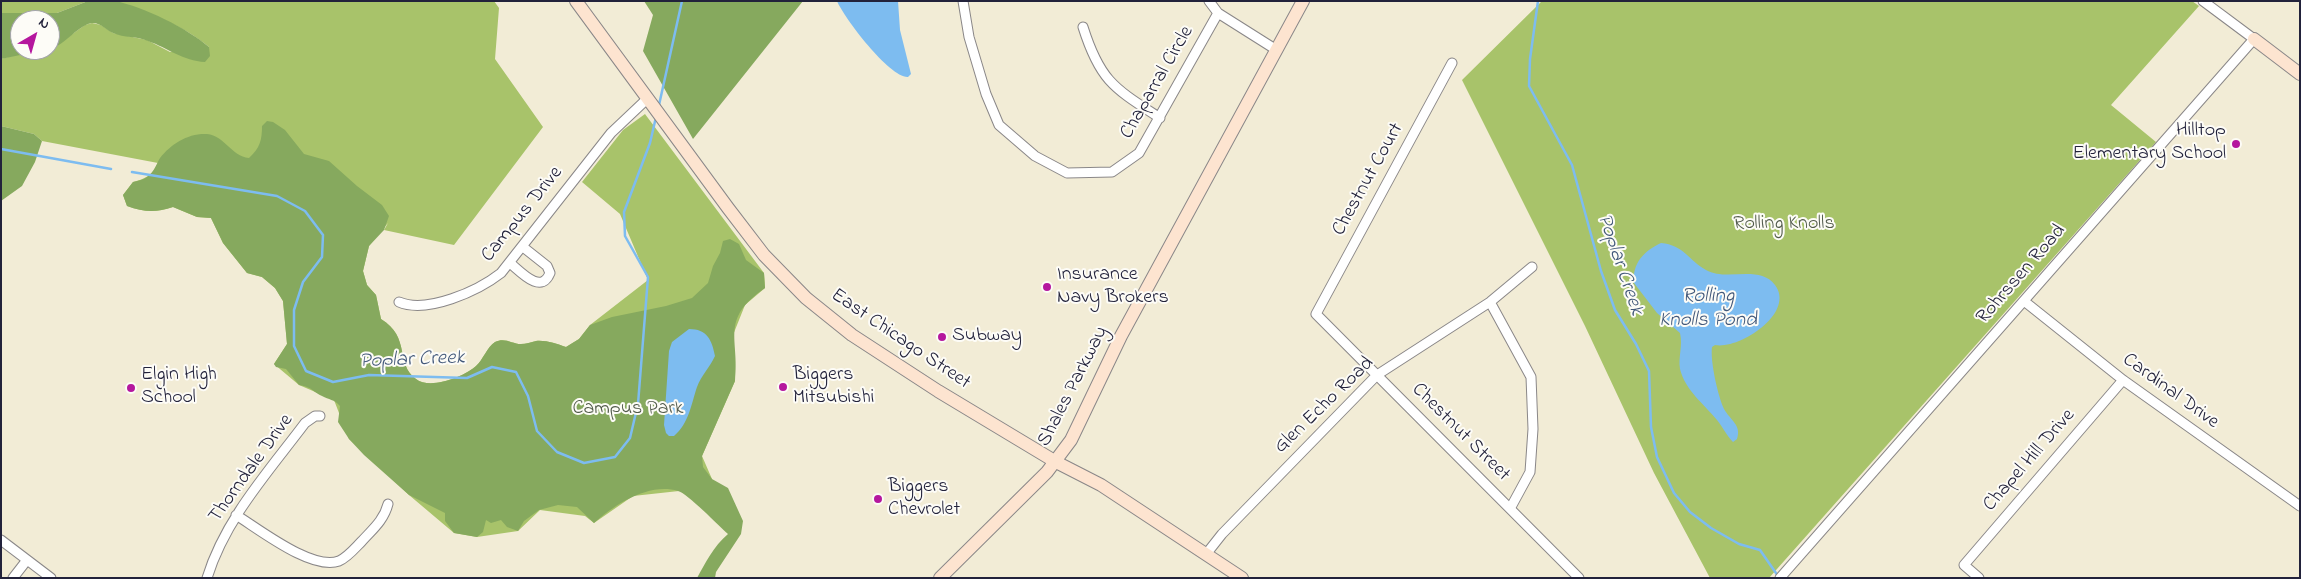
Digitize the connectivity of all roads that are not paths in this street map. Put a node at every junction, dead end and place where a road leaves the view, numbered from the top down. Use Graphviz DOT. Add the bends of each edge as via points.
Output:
graph roads {
  1 [pos="576,1"];
  2 [pos="963,1"];
  3 [pos="1210,1"];
  4 [pos="2203,1"];
  5 [pos="1302,3"];
  6 [pos="1218,13"];
  7 [pos="1083,26"];
  8 [pos="2254,39"];
  9 [pos="1276,49"];
  10 [pos="1452,63"];
  11 [pos="2300,74"];
  12 [pos="648,98"];
  13 [pos="1160,118"];
  14 [pos="523,247"];
  15 [pos="510,263"];
  16 [pos="1532,267"];
  17 [pos="2024,301"];
  18 [pos="399,302"];
  19 [pos="1490,302"];
  20 [pos="1316,314"];
  21 [pos="1376,375"];
  22 [pos="2123,380"];
  23 [pos="320,416"];
  24 [pos="1056,462"];
  25 [pos="388,504"];
  26 [pos="2300,506"];
  27 [pos="1510,507"];
  28 [pos="236,515"];
  29 [pos="1,540"];
  30 [pos="1207,553"];
  31 [pos="27,560"];
  32 [pos="13,578"];
  33 [pos="51,578"];
  34 [pos="207,578"];
  35 [pos="940,578"];
  36 [pos="1242,578"];
  37 [pos="1579,578"];
  38 [pos="1780,578"];
  39 [pos="1979,578"];
  1 -- 12 [label="main road, East Chicago Street"];
  2 -- 13 [label="street, Chaparral Circle" via="969,38 986,94 1000,125 1035,156 1067,173 1112,172 1139,153"];
  3 -- 6 [label="street, Chaparral Circle"];
  4 -- 8 [label="street"];
  5 -- 9 [label="main road, Shales Parkway"];
  6 -- 9 [label="street, Chaparral Circle"];
  6 -- 13 [label="street, Chaparral Circle"];
  7 -- 13 [label="street" via="1092,55 1104,76 1122,93"];
  8 -- 11 [label="main road"];
  8 -- 17 [label="street, Rohrssen Road"];
  9 -- 24 [label="main road, Shales Parkway" via="1121,336 1071,440"];
  10 -- 20 [label="street, Chestnut Court"];
  12 -- 14 [label="street, Campus Drive" via="611,133"];
  12 -- 24 [label="main road, East Chicago Street" via="764,255 806,298 880,354"];
  14 -- 15 [label="street, Campus Drive"];
  14 -- 15 [label="street" via="547,266 548,278 536,282"];
  15 -- 18 [label="street, Campus Drive" via="492,281 472,292 420,305"];
  16 -- 19 [label="street, Glen Echo Road"];
  17 -- 22 [label="street, Cardinal Drive"];
  17 -- 38 [label="street, Rohrssen Road"];
  19 -- 21 [label="street, Glen Echo Road"];
  19 -- 27 [label="street" via="1531,377 1533,429 1530,472"];
  20 -- 21 [label="street, Chestnut Street"];
  21 -- 27 [label="street, Chestnut Street"];
  21 -- 30 [label="street, Glen Echo Road"];
  22 -- 26 [label="street, Cardinal Drive"];
  22 -- 39 [label="street, Chapel Hill Drive" via="1964,565"];
  23 -- 28 [label="street, Thorndale Drive" via="305,423"];
  24 -- 30 [label="main road, East Chicago Street" via="1102,485"];
  24 -- 35 [label="main road, Shales Parkway"];
  25 -- 28 [label="street" via="379,523 347,556 324,563 302,555"];
  27 -- 37 [label="street, Chestnut Street"];
  28 -- 34 [label="street, Thorndale Drive"];
  29 -- 31 [label="street"];
  30 -- 36 [label="main road, East Chicago Street"];
  31 -- 32 [label="street"];
  31 -- 33 [label="street"];
}
